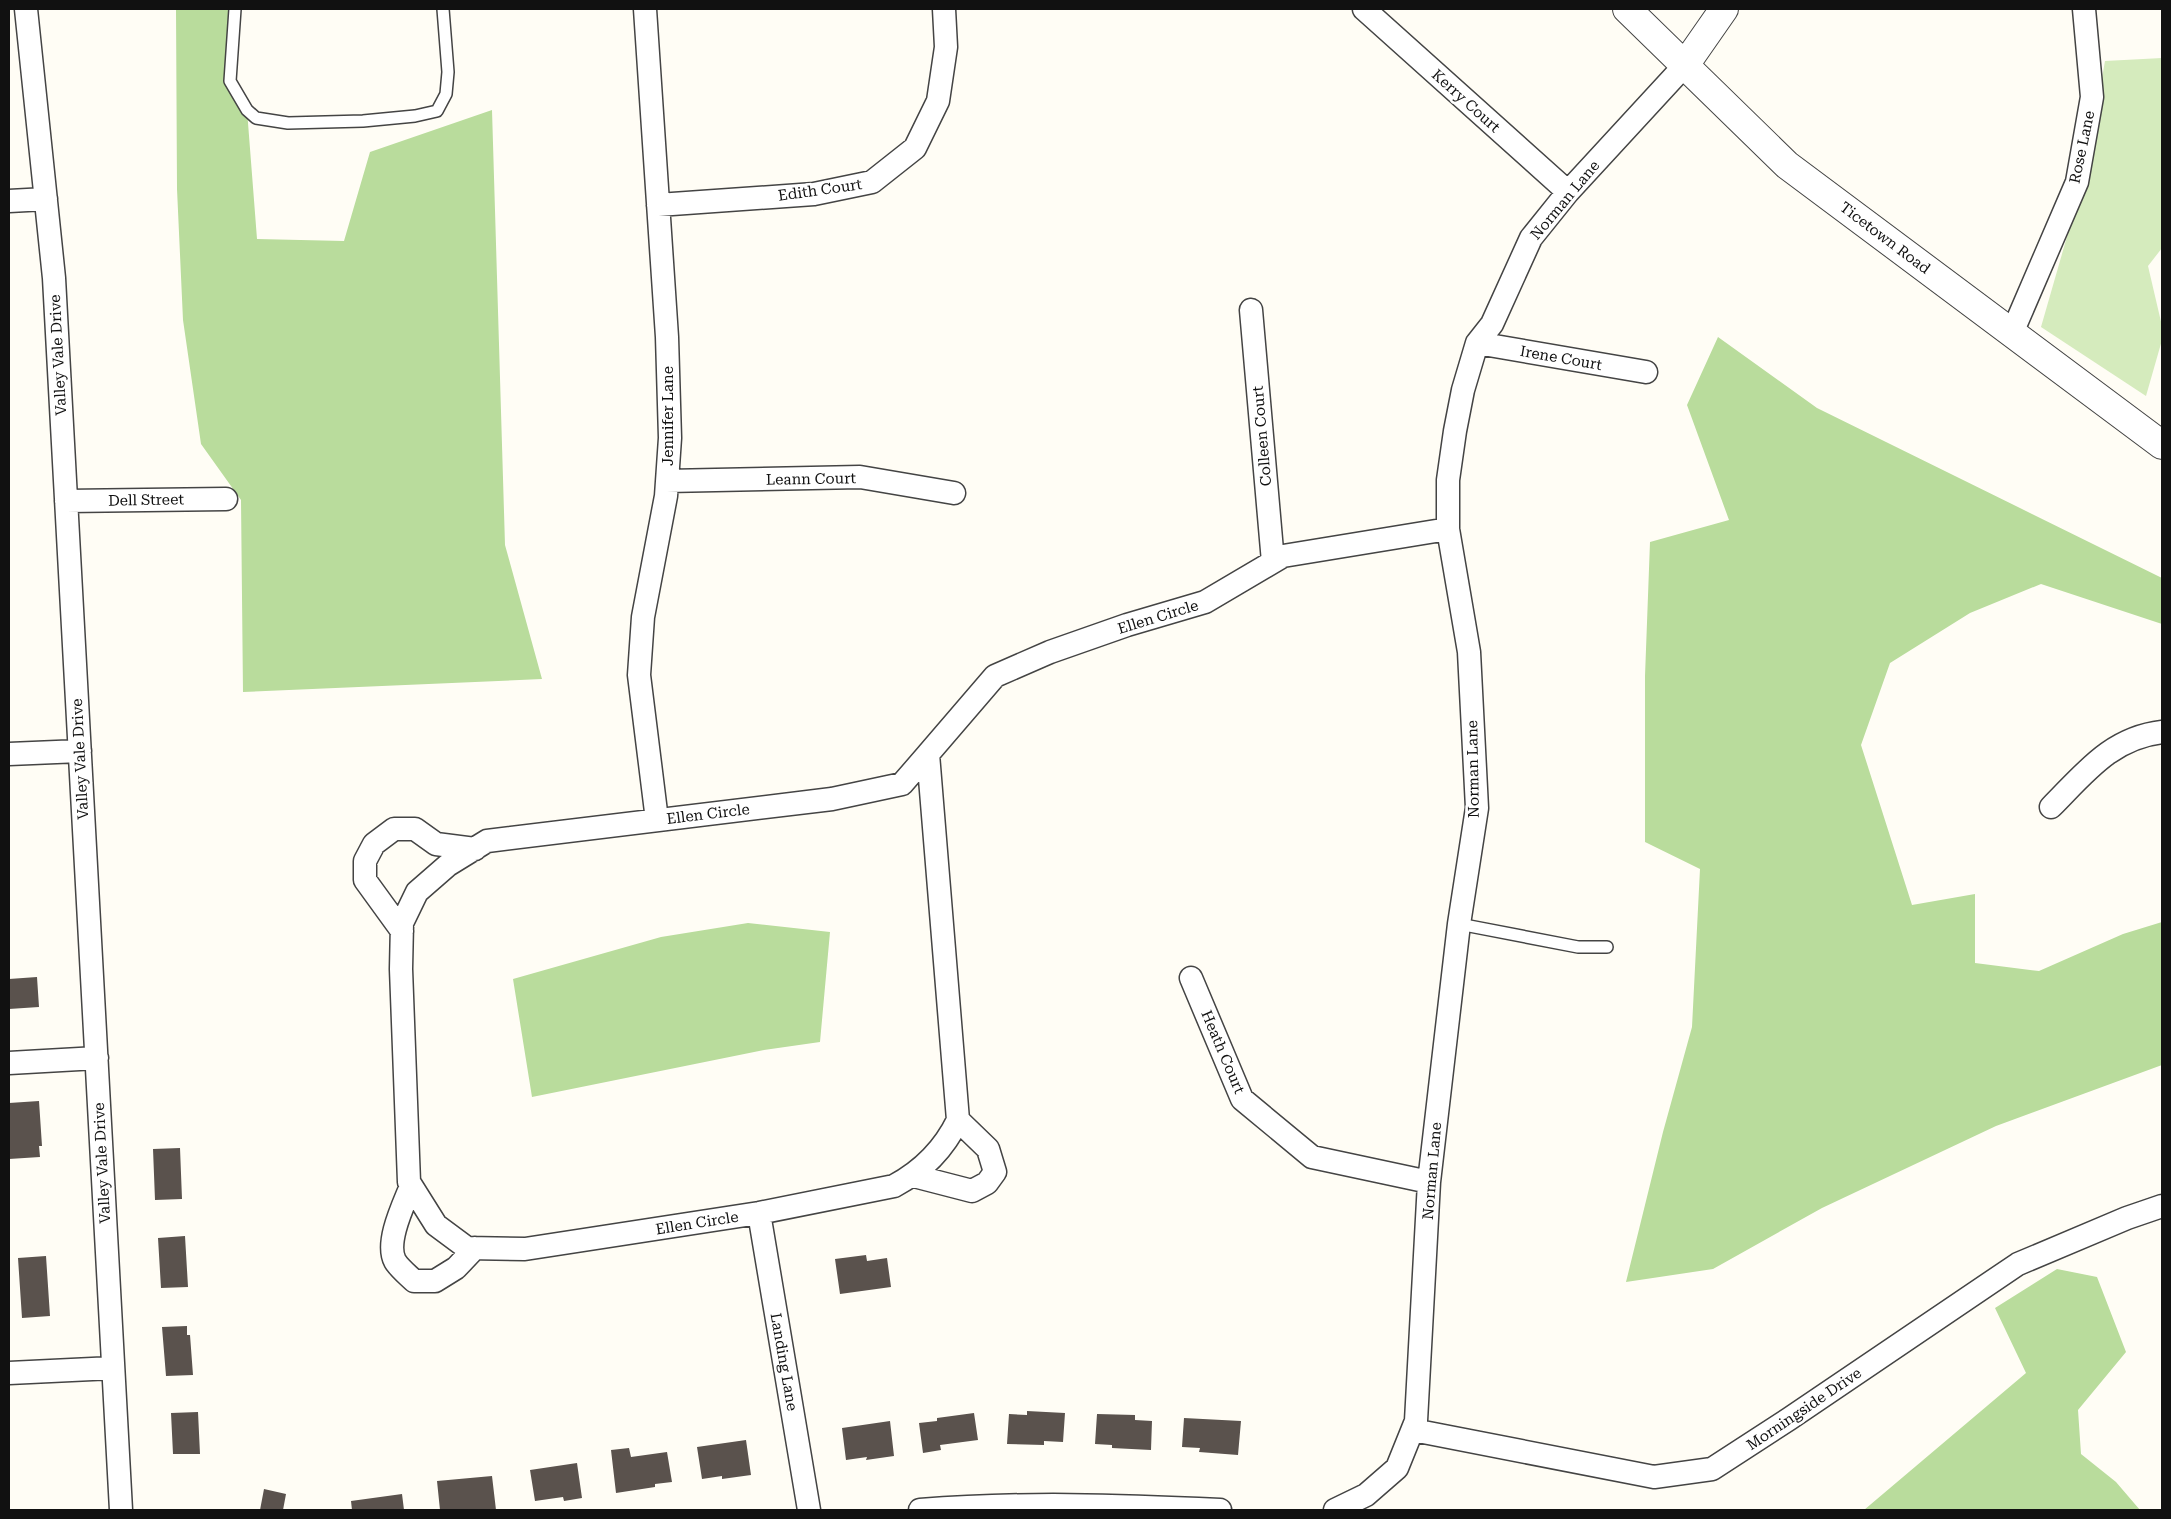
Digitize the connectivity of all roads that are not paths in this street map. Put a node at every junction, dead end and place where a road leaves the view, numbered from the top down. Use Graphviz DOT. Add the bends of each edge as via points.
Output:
graph roads {
  1 [pos="26,9"];
  2 [pos="235,9"];
  3 [pos="443,9"];
  4 [pos="645,9"];
  5 [pos="944,9"];
  6 [pos="1364,9"];
  7 [pos="1627,9"];
  8 [pos="1724,9"];
  9 [pos="2084,9"];
  10 [pos="1685,64"];
  11 [pos="1568,192"];
  12 [pos="46,199"];
  13 [pos="9,201"];
  14 [pos="658,205"];
  15 [pos="1251,310"];
  16 [pos="2012,333"];
  17 [pos="1477,343"];
  18 [pos="1646,372"];
  19 [pos="2162,445"];
  20 [pos="667,481"];
  21 [pos="954,493"];
  22 [pos="226,499"];
  23 [pos="66,501"];
  24 [pos="1448,529"];
  25 [pos="1273,562"];
  26 [pos="2162,732"];
  27 [pos="80,751"];
  28 [pos="9,754"];
  29 [pos="928,754"];
  30 [pos="2051,808"];
  31 [pos="656,820"];
  32 [pos="475,849"];
  33 [pos="1460,924"];
  34 [pos="402,931"];
  35 [pos="1607,947"];
  36 [pos="1191,978"];
  37 [pos="97,1058"];
  38 [pos="9,1063"];
  39 [pos="958,1120"];
  40 [pos="914,1176"];
  41 [pos="1429,1182"];
  42 [pos="411,1186"];
  43 [pos="2162,1206"];
  44 [pos="759,1213"];
  45 [pos="475,1248"];
  46 [pos="113,1368"];
  47 [pos="9,1373"];
  48 [pos="1413,1430"];
  49 [pos="121,1510"];
  50 [pos="809,1510"];
  51 [pos="920,1510"];
  52 [pos="1220,1510"];
  53 [pos="1335,1510"];
  1 -- 12 [label="street, Valley Vale Drive"];
  2 -- 3 [label="lane" via="230,81 247,110 256,118 288,124 363,121 437,111 446,94 448,72"];
  4 -- 14 [label="street, Jennifer Lane"];
  5 -- 14 [label="street, Edith Court" via="946,47 938,101 915,148 872,182 814,194"];
  6 -- 11 [label="street, Kerry Court"];
  7 -- 10 [label="street, Ticetown Road"];
  8 -- 10 [label="street"];
  9 -- 16 [label="street, Rose Lane" via="2092,97 2077,182"];
  10 -- 11 [label="street, Norman Lane"];
  10 -- 16 [label="street, Ticetown Road" via="1787,165"];
  11 -- 17 [label="street, Norman Lane" via="1531,238 1492,324"];
  12 -- 13 [label="street"];
  12 -- 23 [label="street, Valley Vale Drive" via="54,278"];
  14 -- 20 [label="street, Jennifer Lane" via="669,407"];
  15 -- 25 [label="street, Colleen Court"];
  16 -- 19 [label="street, Ticetown Road"];
  17 -- 18 [label="street, Irene Court"];
  17 -- 24 [label="street, Norman Lane" via="1454,431 1448,480"];
  20 -- 21 [label="street, Leann Court" via="860,477"];
  20 -- 31 [label="street, Jennifer Lane" via="643,617 638,675"];
  22 -- 23 [label="street, Dell Street"];
  23 -- 27 [label="street, Valley Vale Drive"];
  24 -- 25 [label="street, Ellen Circle" via="1282,556"];
  24 -- 33 [label="street, Norman Lane" via="1469,652 1477,808"];
  25 -- 29 [label="street, Ellen Circle" via="1205,602 1050,652 995,676"];
  26 -- 30 [label="street" via="2128,740 2102,755"];
  27 -- 28 [label="street"];
  27 -- 37 [label="street, Valley Vale Drive"];
  29 -- 31 [label="street, Ellen Circle" via="902,784 832,799"];
  29 -- 39 [label="street"];
  31 -- 32 [label="street, Ellen Circle" via="487,841"];
  32 -- 34 [label="street, Ellen Circle" via="448,864 417,892 402,922"];
  32 -- 34 [label="street, Ellen Circle" via="436,844 414,829 394,829 374,844 365,861 365,880"];
  33 -- 35 [label="lane" via="1578,947"];
  33 -- 41 [label="street, Norman Lane"];
  34 -- 42 [label="street, Ellen Circle" via="408,1173"];
  36 -- 41 [label="street, Heath Court" via="1242,1099 1312,1157"];
  37 -- 38 [label="street"];
  37 -- 46 [label="street, Valley Vale Drive"];
  39 -- 40 [label="street, Ellen Circle" via="948,1140"];
  39 -- 40 [label="street" via="988,1149 995,1172 987,1183 972,1191"];
  40 -- 44 [label="street, Ellen Circle" via="894,1186"];
  41 -- 48 [label="street, Norman Lane"];
  42 -- 45 [label="street, Ellen Circle" via="436,1225 467,1248"];
  42 -- 45 [label="street, Ellen Circle" via="396,1224 393,1244 395,1260 414,1281 435,1281 456,1268"];
  43 -- 48 [label="street, Morningside Drive" via="2018,1264 1712,1469 1654,1477"];
  44 -- 45 [label="street, Ellen Circle" via="525,1249"];
  44 -- 50 [label="street, Landing Lane"];
  46 -- 47 [label="street"];
  46 -- 49 [label="street, Valley Vale Drive"];
  48 -- 53 [label="street, Norman Lane" via="1397,1468 1366,1495"];
  51 -- 52 [label="street" via="974,1506 1137,1506"];
}
